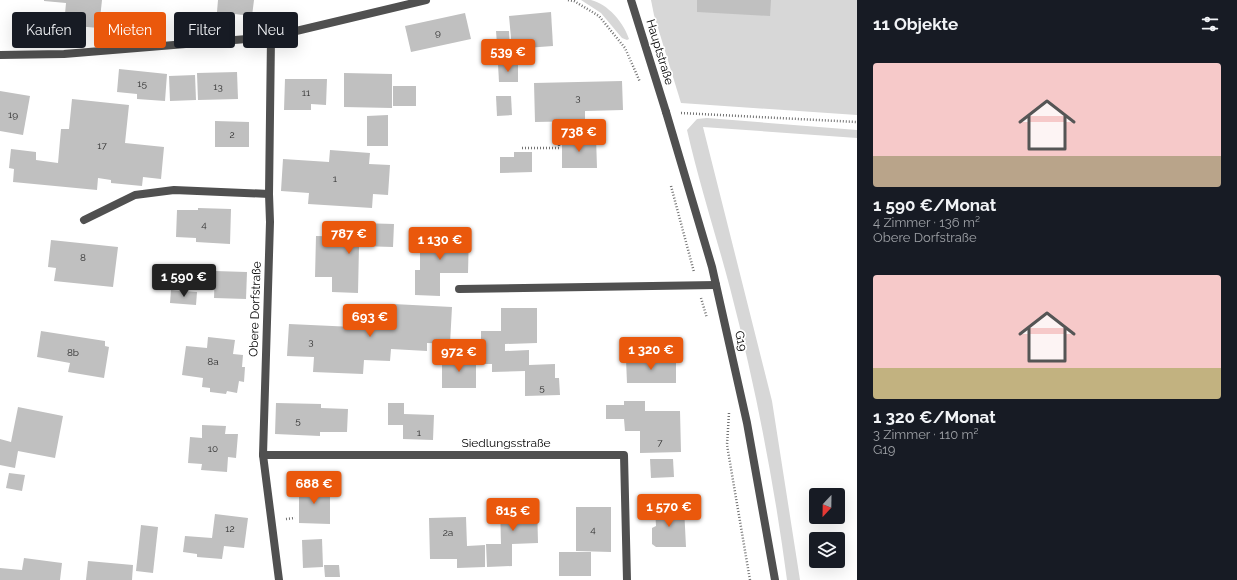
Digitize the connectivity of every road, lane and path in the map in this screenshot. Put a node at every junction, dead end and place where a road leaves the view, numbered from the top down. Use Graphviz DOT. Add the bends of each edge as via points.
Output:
graph roads {
  1 [pos="426,0"];
  2 [pos="631,0"];
  3 [pos="403,3"];
  4 [pos="298,30"];
  5 [pos="243,39"];
  6 [pos="271,48"];
  7 [pos="0,55"];
  8 [pos="666,112"];
  9 [pos="857,122"];
  10 [pos="559,128"];
  11 [pos="522,148"];
  12 [pos="269,194"];
  13 [pos="84,220"];
  14 [pos="716,285"];
  15 [pos="459,289"];
  16 [pos="263,455"];
  17 [pos="279,580"];
  18 [pos="627,580"];
  19 [pos="775,580"];
  1 -- 3 [label="street"];
  2 -- 8 [label="street, Hauptstraße"];
  3 -- 4 [label="street"];
  5 -- 7 [label="street" via="64,54"];
  6 -- 12 [label="street, Obere Dorfstraße"];
  8 -- 9 [label="path"];
  8 -- 14 [label="street, G19"];
  10 -- 11 [label="path" via="559,148"];
  12 -- 13 [label="street" via="174,190 135,195"];
  12 -- 16 [label="street, Obere Dorfstraße"];
  14 -- 15 [label="street"];
  14 -- 19 [label="street, G19" via="747,423"];
  16 -- 17 [label="street, Obere Dorfstraße"];
  16 -- 18 [label="street, Siedlungsstraße" via="624,455"];
}
